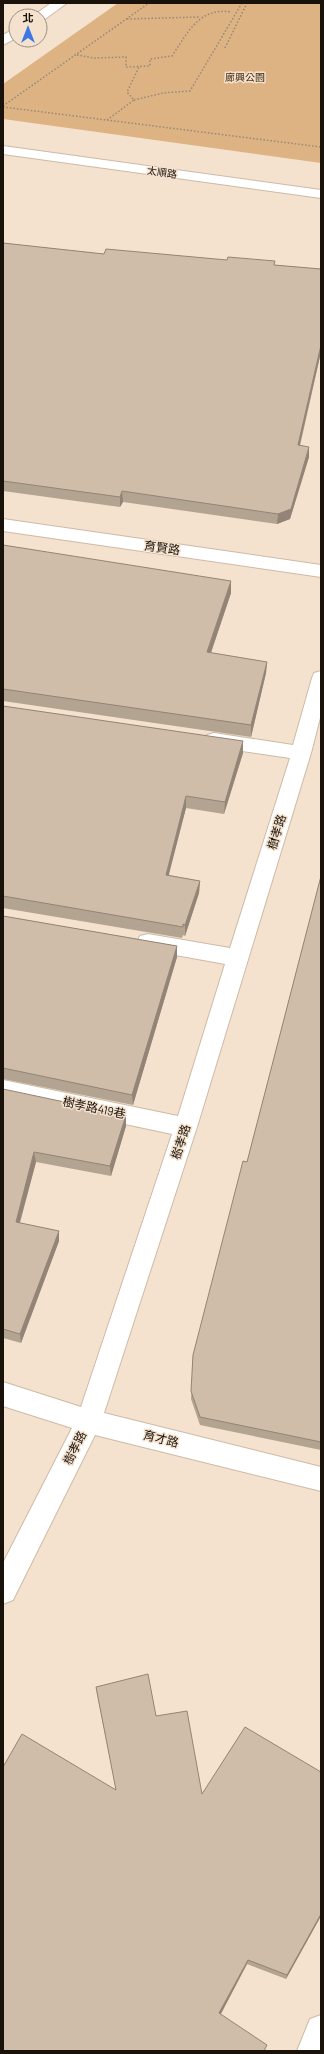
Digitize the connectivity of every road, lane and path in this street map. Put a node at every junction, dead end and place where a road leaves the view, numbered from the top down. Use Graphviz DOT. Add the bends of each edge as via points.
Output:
graph roads {
  1 [pos="60,3"];
  2 [pos="149,3"];
  3 [pos="242,3"];
  4 [pos="247,3"];
  5 [pos="48,11"];
  6 [pos="232,12"];
  7 [pos="200,16"];
  8 [pos="126,19"];
  9 [pos="225,48"];
  10 [pos="77,55"];
  11 [pos="139,67"];
  12 [pos="134,100"];
  13 [pos="3,106"];
  14 [pos="107,120"];
  15 [pos="321,147"];
  16 [pos="3,150"];
  17 [pos="321,194"];
  18 [pos="3,525"];
  19 [pos="321,571"];
  20 [pos="321,678"];
  21 [pos="199,738"];
  22 [pos="301,753"];
  23 [pos="128,939"];
  24 [pos="238,958"];
  25 [pos="3,1089"];
  26 [pos="186,1127"];
  27 [pos="3,1394"];
  28 [pos="89,1421"];
  29 [pos="321,1479"];
  30 [pos="3,1591"];
  31 [pos="321,2030"];
  32 [pos="312,2051"];
  1 -- 5 [label="street"];
  2 -- 8 [label="path"];
  3 -- 12 [label="path" via="190,91 163,93"];
  4 -- 9 [label="path"];
  6 -- 7 [label="path" via="217,10"];
  7 -- 8 [label="path"];
  7 -- 11 [label="path" via="172,56 150,59 150,66"];
  8 -- 10 [label="path"];
  10 -- 11 [label="path" via="94,58 126,57 126,68"];
  10 -- 13 [label="path"];
  11 -- 12 [label="path" via="127,92"];
  12 -- 14 [label="path"];
  13 -- 14 [label="path"];
  14 -- 15 [label="path"];
  16 -- 17 [label="street, 太順路"];
  18 -- 19 [label="street, 育賢路"];
  20 -- 22 [label="street, 樹孝路"];
  21 -- 22 [label="street"];
  22 -- 24 [label="street, 樹孝路"];
  23 -- 24 [label="street"];
  24 -- 26 [label="street, 樹孝路"];
  25 -- 26 [label="street, 樹孝路419巷"];
  26 -- 28 [label="street, 樹孝路"];
  27 -- 28 [label="street, 育才路"];
  28 -- 29 [label="street, 育才路"];
  28 -- 30 [label="street, 樹孝路"];
  31 -- 32 [label="street"];
}
